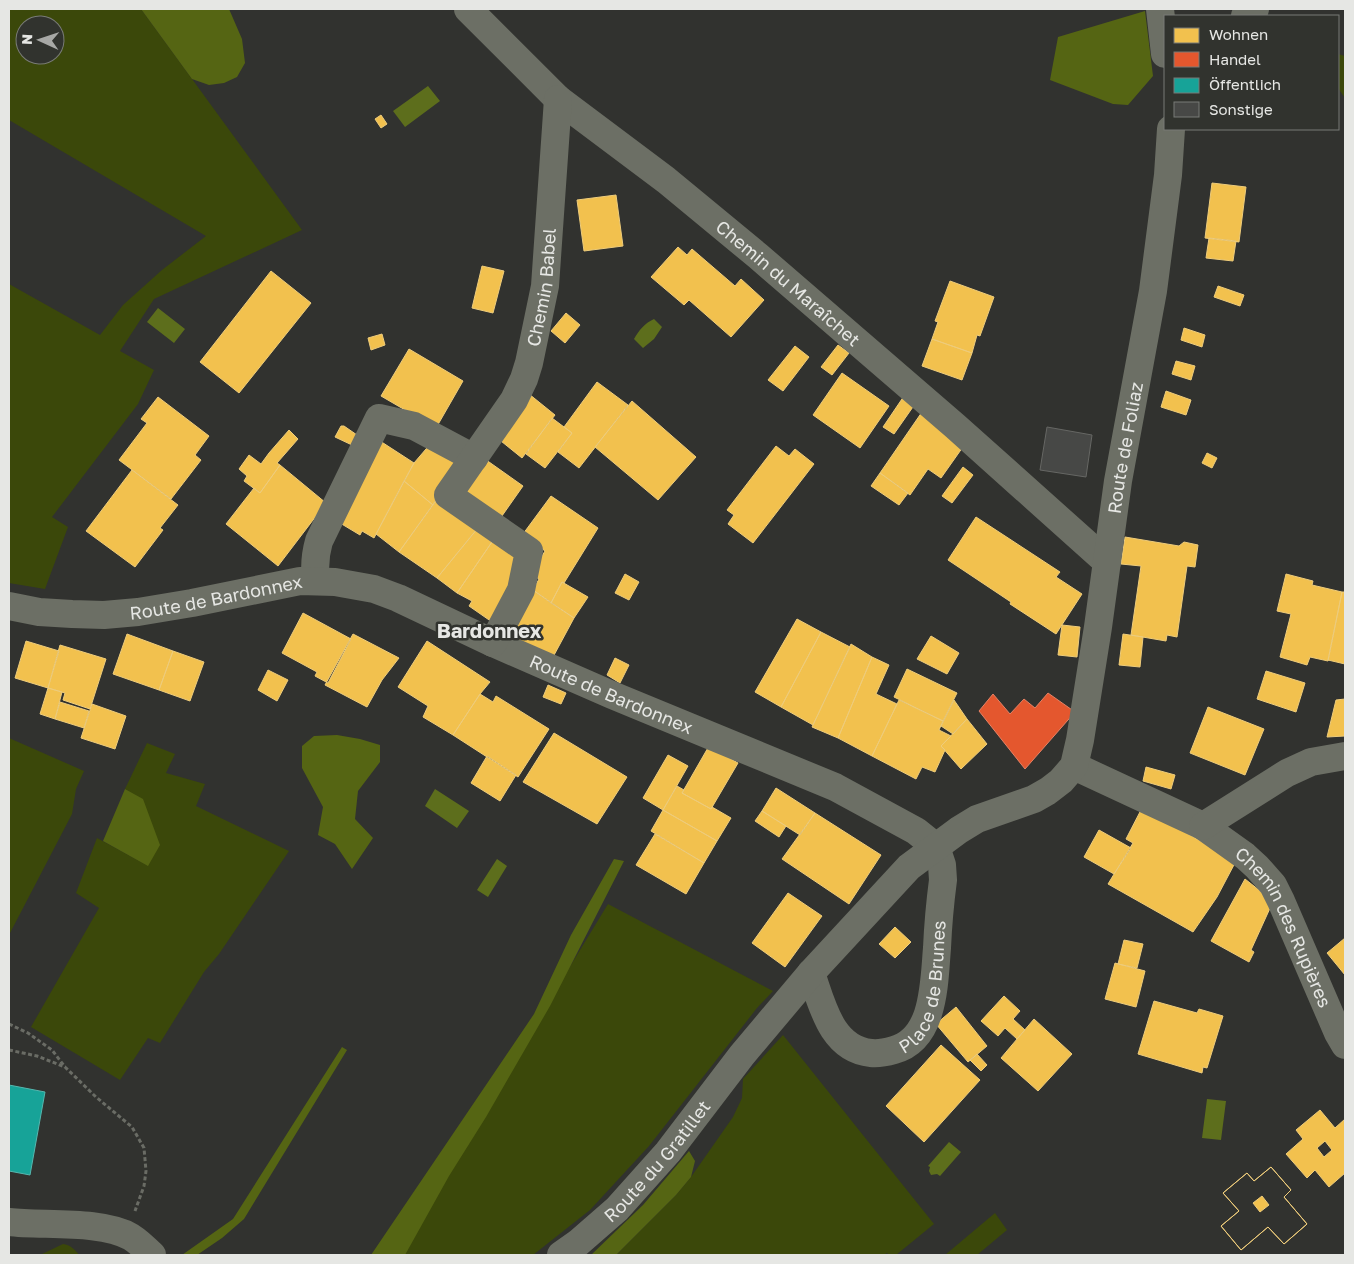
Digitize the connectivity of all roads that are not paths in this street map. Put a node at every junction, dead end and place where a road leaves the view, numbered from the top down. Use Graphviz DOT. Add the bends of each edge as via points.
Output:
graph roads {
  1 [pos="468,9"];
  2 [pos="1160,9"];
  3 [pos="1164,45"];
  4 [pos="558,100"];
  5 [pos="1171,130"];
  6 [pos="474,458"];
  7 [pos="1107,562"];
  8 [pos="316,581"];
  9 [pos="9,606"];
  10 [pos="493,643"];
  11 [pos="1345,756"];
  12 [pos="1074,766"];
  13 [pos="1203,826"];
  14 [pos="936,847"];
  15 [pos="811,973"];
  16 [pos="1345,1045"];
  17 [pos="9,1222"];
  18 [pos="152,1255"];
  19 [pos="561,1255"];
  1 -- 4 [label="street, Chemin du Maraîchet"];
  2 -- 3 [label="street"];
  4 -- 6 [label="street, Chemin Babel" via="545,286 529,363 514,400"];
  4 -- 7 [label="street, Chemin du Maraîchet" via="666,180 758,256"];
  5 -- 7 [label="street, Route de Foliaz" via="1154,282 1118,481"];
  6 -- 8 [label="street" via="414,426 379,418 319,541"];
  6 -- 10 [label="street, Chemin Babel" via="448,495 529,551 521,590"];
  7 -- 12 [label="street, Route de Foliaz"];
  8 -- 9 [label="street, Route de Bardonnex" via="284,584 138,612 64,614"];
  8 -- 10 [label="street, Route de Bardonnex" via="374,589"];
  10 -- 14 [label="street, Route de Bardonnex" via="835,787 916,831"];
  11 -- 13 [label="street" via="1311,762 1287,773"];
  12 -- 13 [label="street"];
  12 -- 14 [label="street" via="1061,782 1048,791 977,820"];
  13 -- 16 [label="street, Chemin des Rupières" via="1257,866 1272,885"];
  14 -- 15 [label="street" via="909,867"];
  14 -- 15 [label="street, Place de Brunes" via="943,880 934,986 930,1008 914,1039 900,1048 871,1053 846,1043 836,1034 823,1009"];
  15 -- 19 [label="street, Route du Gratillet" via="742,1055 668,1152 617,1209"];
  17 -- 18 [label="street" via="101,1228 132,1237"];
}
